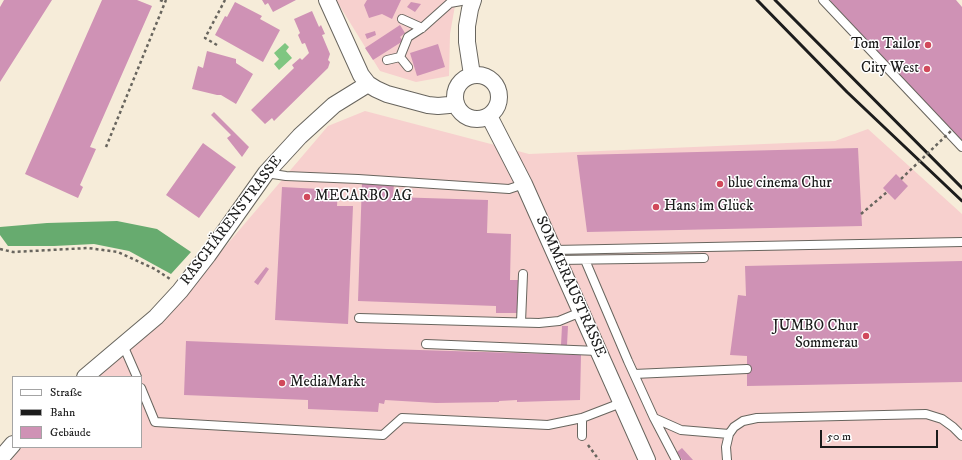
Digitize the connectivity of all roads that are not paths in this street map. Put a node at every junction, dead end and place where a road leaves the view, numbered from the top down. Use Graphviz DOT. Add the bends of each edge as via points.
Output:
graph roads {
  1 [pos="328,0"];
  2 [pos="467,0"];
  3 [pos="473,0"];
  4 [pos="823,0"];
  5 [pos="402,19"];
  6 [pos="422,28"];
  7 [pos="400,57"];
  8 [pos="388,60"];
  9 [pos="408,67"];
  10 [pos="472,75"];
  11 [pos="368,84"];
  12 [pos="456,103"];
  13 [pos="489,116"];
  14 [pos="962,147"];
  15 [pos="266,173"];
  16 [pos="524,184"];
  17 [pos="962,242"];
  18 [pos="556,255"];
  19 [pos="704,258"];
  20 [pos="585,260"];
  21 [pos="523,274"];
  22 [pos="581,312"];
  23 [pos="359,318"];
  24 [pos="521,322"];
  25 [pos="426,344"];
  26 [pos="124,345"];
  27 [pos="598,351"];
  28 [pos="747,369"];
  29 [pos="634,374"];
  30 [pos="86,376"];
  31 [pos="137,376"];
  32 [pos="142,390"];
  33 [pos="621,403"];
  34 [pos="582,418"];
  35 [pos="654,418"];
  36 [pos="729,434"];
  37 [pos="582,436"];
  38 [pos="962,436"];
  39 [pos="12,445"];
  40 [pos="0,460"];
  41 [pos="647,460"];
  42 [pos="676,460"];
  43 [pos="727,460"];
  1 -- 11 [label="street"];
  2 -- 6 [label="lane" via="450,3"];
  3 -- 10 [label="street" via="467,26"];
  4 -- 14 [label="lane"];
  5 -- 6 [label="lane"];
  6 -- 7 [label="lane" via="408,37"];
  7 -- 8 [label="lane"];
  7 -- 9 [label="lane"];
  10 -- 12 [label="street" via="458,85"];
  10 -- 13 [label="street" via="489,78 497,86 499,103"];
  11 -- 12 [label="street" via="387,94 428,105"];
  11 -- 15 [label="street, RASCHÄRENSTRASSE" via="316,121"];
  12 -- 13 [label="street" via="466,117 478,120"];
  13 -- 16 [label="street, SOMMERAUSTRASSE"];
  15 -- 16 [label="lane" via="509,188"];
  15 -- 26 [label="street, RASCHÄRENSTRASSE" via="180,291"];
  16 -- 18 [label="street, SOMMERAUSTRASSE"];
  17 -- 18 [label="lane"];
  18 -- 20 [label="lane"];
  18 -- 22 [label="street, SOMMERAUSTRASSE"];
  19 -- 20 [label="lane"];
  20 -- 29 [label="lane"];
  21 -- 24 [label="lane"];
  22 -- 24 [label="lane" via="555,321"];
  22 -- 27 [label="street, SOMMERAUSTRASSE"];
  23 -- 24 [label="lane"];
  25 -- 27 [label="lane"];
  26 -- 30 [label="street, RASCHÄRENSTRASSE"];
  26 -- 31 [label="lane"];
  27 -- 33 [label="street, SOMMERAUSTRASSE"];
  28 -- 29 [label="lane"];
  29 -- 35 [label="lane"];
  32 -- 34 [label="lane" via="155,422 383,435 402,418 548,424"];
  33 -- 34 [label="lane"];
  33 -- 41 [label="street, SOMMERAUSTRASSE"];
  34 -- 37 [label="lane"];
  35 -- 36 [label="lane" via="681,430"];
  35 -- 42 [label="lane"];
  36 -- 38 [label="lane" via="734,427 757,418 926,414 942,419"];
  36 -- 43 [label="lane"];
  39 -- 40 [label="street"];
}
